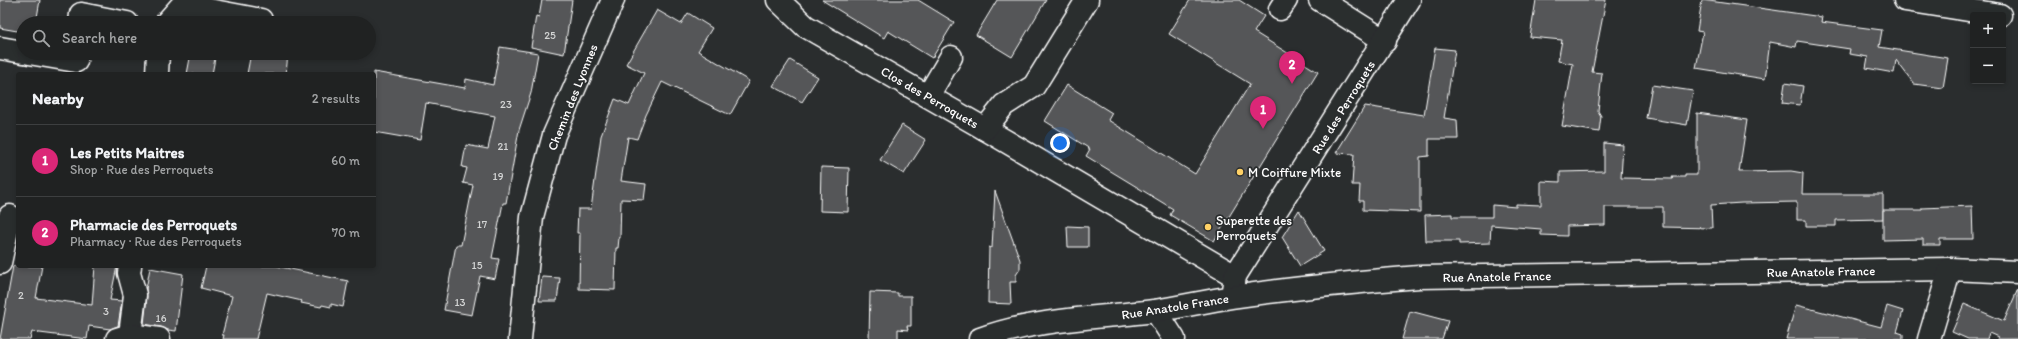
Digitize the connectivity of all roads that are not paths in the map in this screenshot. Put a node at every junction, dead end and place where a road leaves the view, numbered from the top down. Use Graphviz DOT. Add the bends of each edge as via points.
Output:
graph roads {
  1 [pos="613,0"];
  2 [pos="778,0"];
  3 [pos="1087,0"];
  4 [pos="1320,0"];
  5 [pos="1409,0"];
  6 [pos="1905,0"];
  7 [pos="1350,8"];
  8 [pos="1983,12"];
  9 [pos="81,16"];
  10 [pos="91,16"];
  11 [pos="172,16"];
  12 [pos="240,16"];
  13 [pos="2006,16"];
  14 [pos="2018,18"];
  15 [pos="1385,41"];
  16 [pos="0,48"];
  17 [pos="16,51"];
  18 [pos="951,57"];
  19 [pos="62,60"];
  20 [pos="158,60"];
  21 [pos="76,63"];
  22 [pos="157,72"];
  23 [pos="928,96"];
  24 [pos="985,129"];
  25 [pos="10,216"];
  26 [pos="0,263"];
  27 [pos="130,268"];
  28 [pos="1950,269"];
  29 [pos="2018,272"];
  30 [pos="1234,287"];
  31 [pos="1156,311"];
  32 [pos="123,337"];
  33 [pos="159,339"];
  34 [pos="520,339"];
  35 [pos="980,339"];
  36 [pos="1174,339"];
  37 [pos="1929,339"];
  1 -- 34 [label="street, Chemin des Lyonnes" via="554,135 532,217"];
  2 -- 23 [label="street, Clos des Perroquets" via="805,26"];
  3 -- 24 [label="street, Clos des Perroquets" via="1034,86 1004,105"];
  4 -- 7 [label="street"];
  5 -- 15 [label="street, Rue des Perroquets"];
  6 -- 8 [label="street"];
  7 -- 15 [label="street"];
  9 -- 10 [label="street"];
  11 -- 12 [label="street" via="182,5"];
  13 -- 14 [label="street"];
  15 -- 30 [label="street, Rue des Perroquets"];
  16 -- 17 [label="street"];
  18 -- 23 [label="street"];
  19 -- 21 [label="street"];
  20 -- 22 [label="street"];
  23 -- 24 [label="street, Clos des Perroquets"];
  24 -- 30 [label="street"];
  25 -- 26 [label="street"];
  27 -- 32 [label="street" via="135,295"];
  28 -- 29 [label="street, Rue Anatole France"];
  28 -- 30 [label="street, Rue Anatole France" via="1419,277"];
  28 -- 37 [label="street"];
  30 -- 31 [label="street, Rue Anatole France"];
  31 -- 35 [label="street, Rue Anatole France" via="1026,327"];
  31 -- 36 [label="street"];
  32 -- 33 [label="street"];
}
